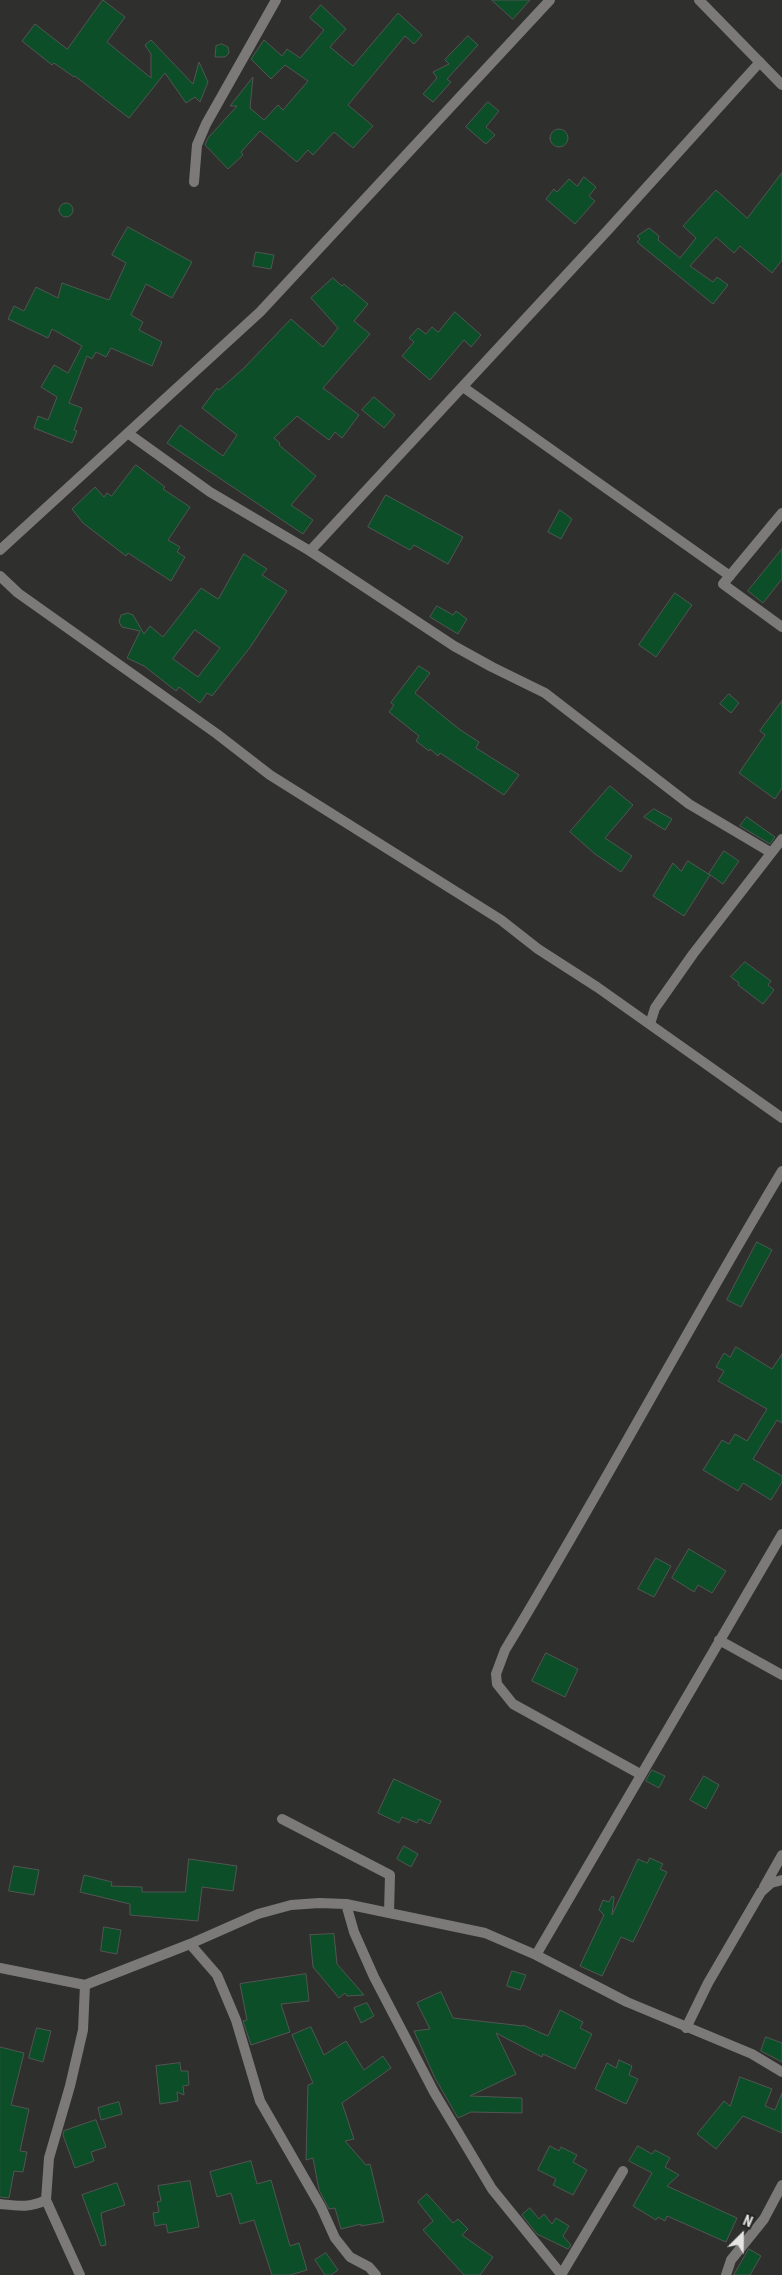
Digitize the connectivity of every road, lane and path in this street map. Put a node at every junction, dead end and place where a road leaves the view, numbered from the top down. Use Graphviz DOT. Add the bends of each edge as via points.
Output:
graph roads {
  1 [pos="276,0"];
  2 [pos="550,0"];
  3 [pos="699,0"];
  4 [pos="760,62"];
  5 [pos="782,85"];
  6 [pos="194,182"];
  7 [pos="463,387"];
  8 [pos="129,434"];
  9 [pos="782,512"];
  10 [pos="0,550"];
  11 [pos="310,550"];
  12 [pos="0,576"];
  13 [pos="730,576"];
  14 [pos="782,627"];
  15 [pos="782,839"];
  16 [pos="770,852"];
  17 [pos="650,1024"];
  18 [pos="782,1118"];
  19 [pos="782,1171"];
  20 [pos="782,1534"];
  21 [pos="719,1640"];
  22 [pos="782,1675"];
  23 [pos="640,1774"];
  24 [pos="282,1818"];
  25 [pos="782,1855"];
  26 [pos="782,1880"];
  27 [pos="761,1892"];
  28 [pos="346,1904"];
  29 [pos="389,1913"];
  30 [pos="190,1944"];
  31 [pos="536,1956"];
  32 [pos="0,1968"];
  33 [pos="85,1986"];
  34 [pos="686,2028"];
  35 [pos="782,2072"];
  36 [pos="623,2171"];
  37 [pos="782,2185"];
  38 [pos="46,2200"];
  39 [pos="0,2204"];
  40 [pos="561,2274"];
  41 [pos="80,2275"];
  42 [pos="376,2275"];
  43 [pos="726,2275"];
  1 -- 6 [label="street" via="206,124 197,145"];
  2 -- 8 [label="street" via="260,312"];
  3 -- 4 [label="street"];
  4 -- 5 [label="street"];
  4 -- 7 [label="street"];
  7 -- 11 [label="street"];
  7 -- 13 [label="street"];
  8 -- 10 [label="street"];
  8 -- 11 [label="street" via="210,492"];
  9 -- 13 [label="street"];
  11 -- 16 [label="street" via="454,646 545,693 689,804"];
  12 -- 17 [label="street" via="18,593 270,775 501,920 538,949"];
  13 -- 14 [label="street" via="723,584"];
  15 -- 16 [label="street"];
  16 -- 17 [label="street" via="655,1008"];
  17 -- 18 [label="street"];
  19 -- 23 [label="street" via="505,1650 496,1674 497,1684 513,1704"];
  20 -- 21 [label="street"];
  21 -- 22 [label="street"];
  21 -- 23 [label="street"];
  23 -- 31 [label="street"];
  24 -- 29 [label="street" via="390,1875"];
  25 -- 27 [label="street"];
  26 -- 27 [label="street" via="767,1885"];
  27 -- 34 [label="street"];
  28 -- 29 [label="street"];
  28 -- 30 [label="street" via="291,1905 258,1914"];
  28 -- 40 [label="street" via="354,1932 374,1977 434,2092 492,2189"];
  29 -- 31 [label="street" via="485,1933"];
  30 -- 33 [label="street"];
  30 -- 42 [label="street" via="219,1980 236,2020 260,2101 321,2207 335,2238 350,2257 369,2267"];
  31 -- 34 [label="street" via="626,2002"];
  32 -- 33 [label="street"];
  33 -- 38 [label="street" via="83,2030 49,2158"];
  34 -- 35 [label="street" via="752,2054"];
  36 -- 40 [label="street"];
  37 -- 43 [label="street" via="764,2219 732,2260"];
  38 -- 39 [label="street" via="34,2206"];
  38 -- 41 [label="street"];
}
